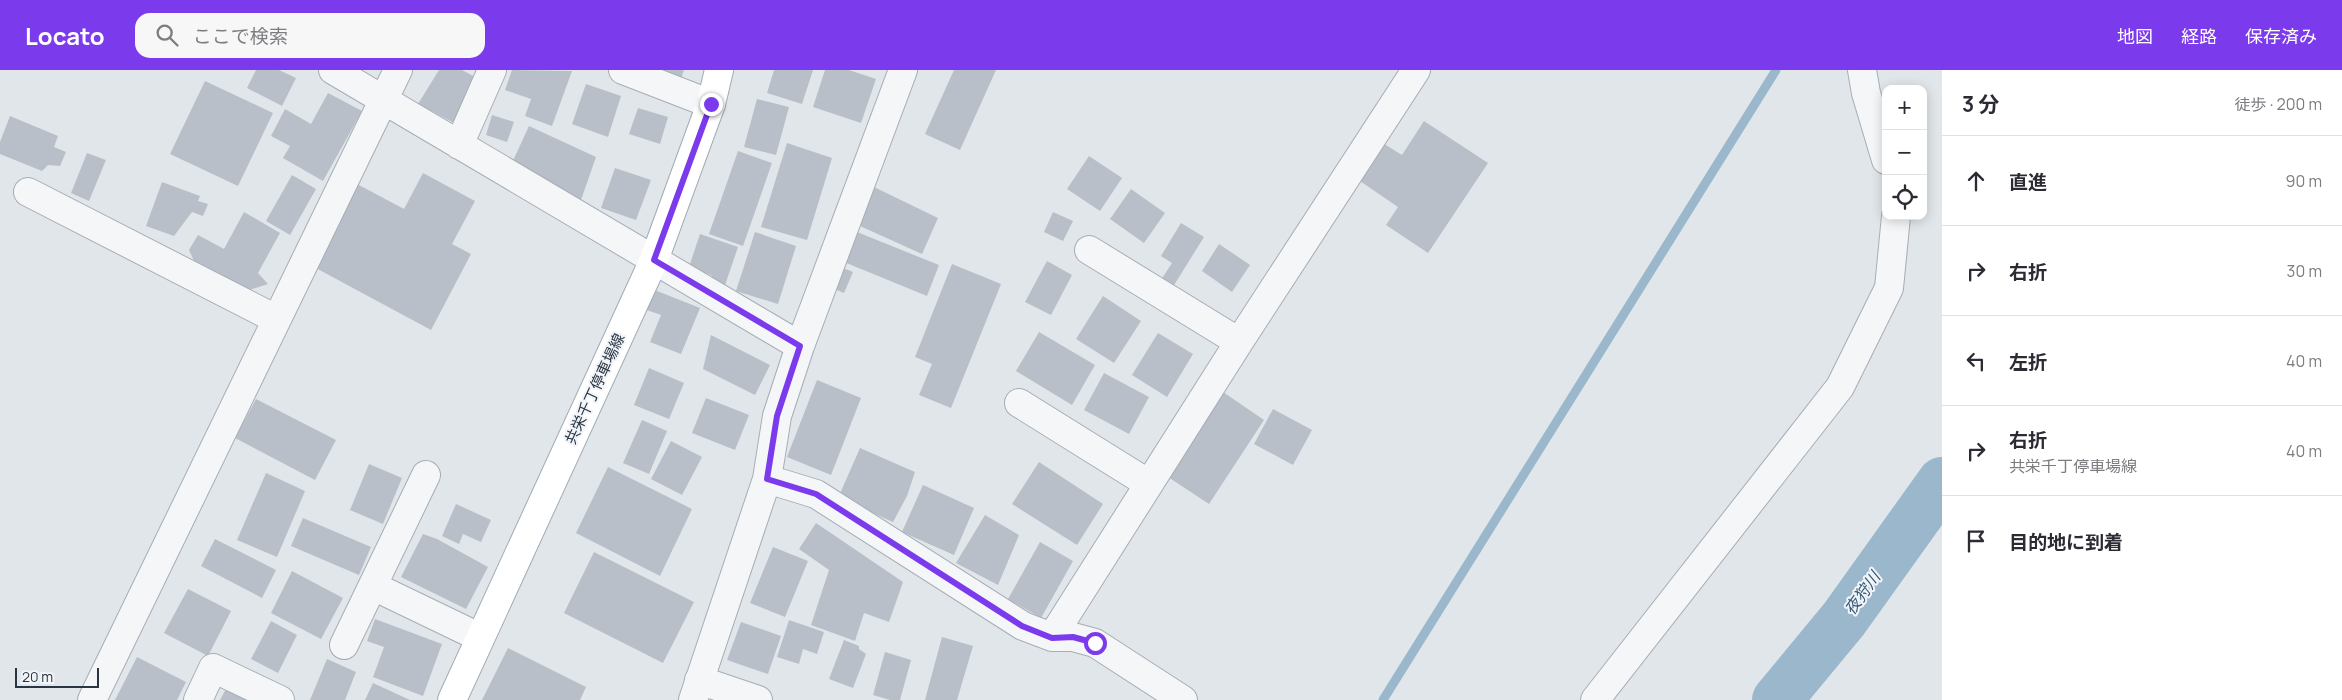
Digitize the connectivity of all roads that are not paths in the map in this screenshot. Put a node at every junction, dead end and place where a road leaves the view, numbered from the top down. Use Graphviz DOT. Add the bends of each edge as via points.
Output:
graph roads {
  1 [pos="333,70"];
  2 [pos="398,70"];
  3 [pos="492,70"];
  4 [pos="623,70"];
  5 [pos="719,70"];
  6 [pos="904,70"];
  7 [pos="1416,70"];
  8 [pos="1862,70"];
  9 [pos="384,100"];
  10 [pos="711,104"];
  11 [pos="459,144"];
  12 [pos="1882,147"];
  13 [pos="28,192"];
  14 [pos="1896,220"];
  15 [pos="1089,250"];
  16 [pos="654,260"];
  17 [pos="276,319"];
  18 [pos="1239,342"];
  19 [pos="800,346"];
  20 [pos="1019,403"];
  21 [pos="426,476"];
  22 [pos="767,479"];
  23 [pos="1149,484"];
  24 [pos="373,586"];
  25 [pos="479,638"];
  26 [pos="1052,638"];
  27 [pos="344,645"];
  28 [pos="696,690"];
  29 [pos="92,700"];
  30 [pos="198,700"];
  31 [pos="280,700"];
  32 [pos="452,700"];
  33 [pos="758,700"];
  34 [pos="1184,700"];
  35 [pos="1595,700"];
  1 -- 9 [label="street"];
  2 -- 9 [label="street"];
  3 -- 11 [label="street"];
  4 -- 10 [label="street"];
  5 -- 10 [label="main road, 共栄千丁停車場線"];
  6 -- 19 [label="street"];
  7 -- 18 [label="street"];
  8 -- 12 [label="street"];
  9 -- 11 [label="street"];
  9 -- 17 [label="street"];
  10 -- 16 [label="main road, 共栄千丁停車場線"];
  11 -- 16 [label="street"];
  13 -- 17 [label="street"];
  14 -- 35 [label="street" via="1889,288 1840,387"];
  15 -- 18 [label="street"];
  16 -- 19 [label="street"];
  16 -- 25 [label="main road, 共栄千丁停車場線"];
  17 -- 29 [label="street"];
  18 -- 23 [label="street"];
  19 -- 22 [label="street" via="777,416"];
  20 -- 23 [label="street"];
  21 -- 24 [label="street"];
  22 -- 26 [label="street" via="816,494 1022,626"];
  22 -- 28 [label="street"];
  23 -- 26 [label="street"];
  24 -- 25 [label="street"];
  24 -- 27 [label="street"];
  25 -- 32 [label="main road, 共栄千丁停車場線"];
  26 -- 34 [label="street" via="1073,637 1095,643"];
  28 -- 33 [label="street"];
  30 -- 31 [label="street" via="213,668"];
}
